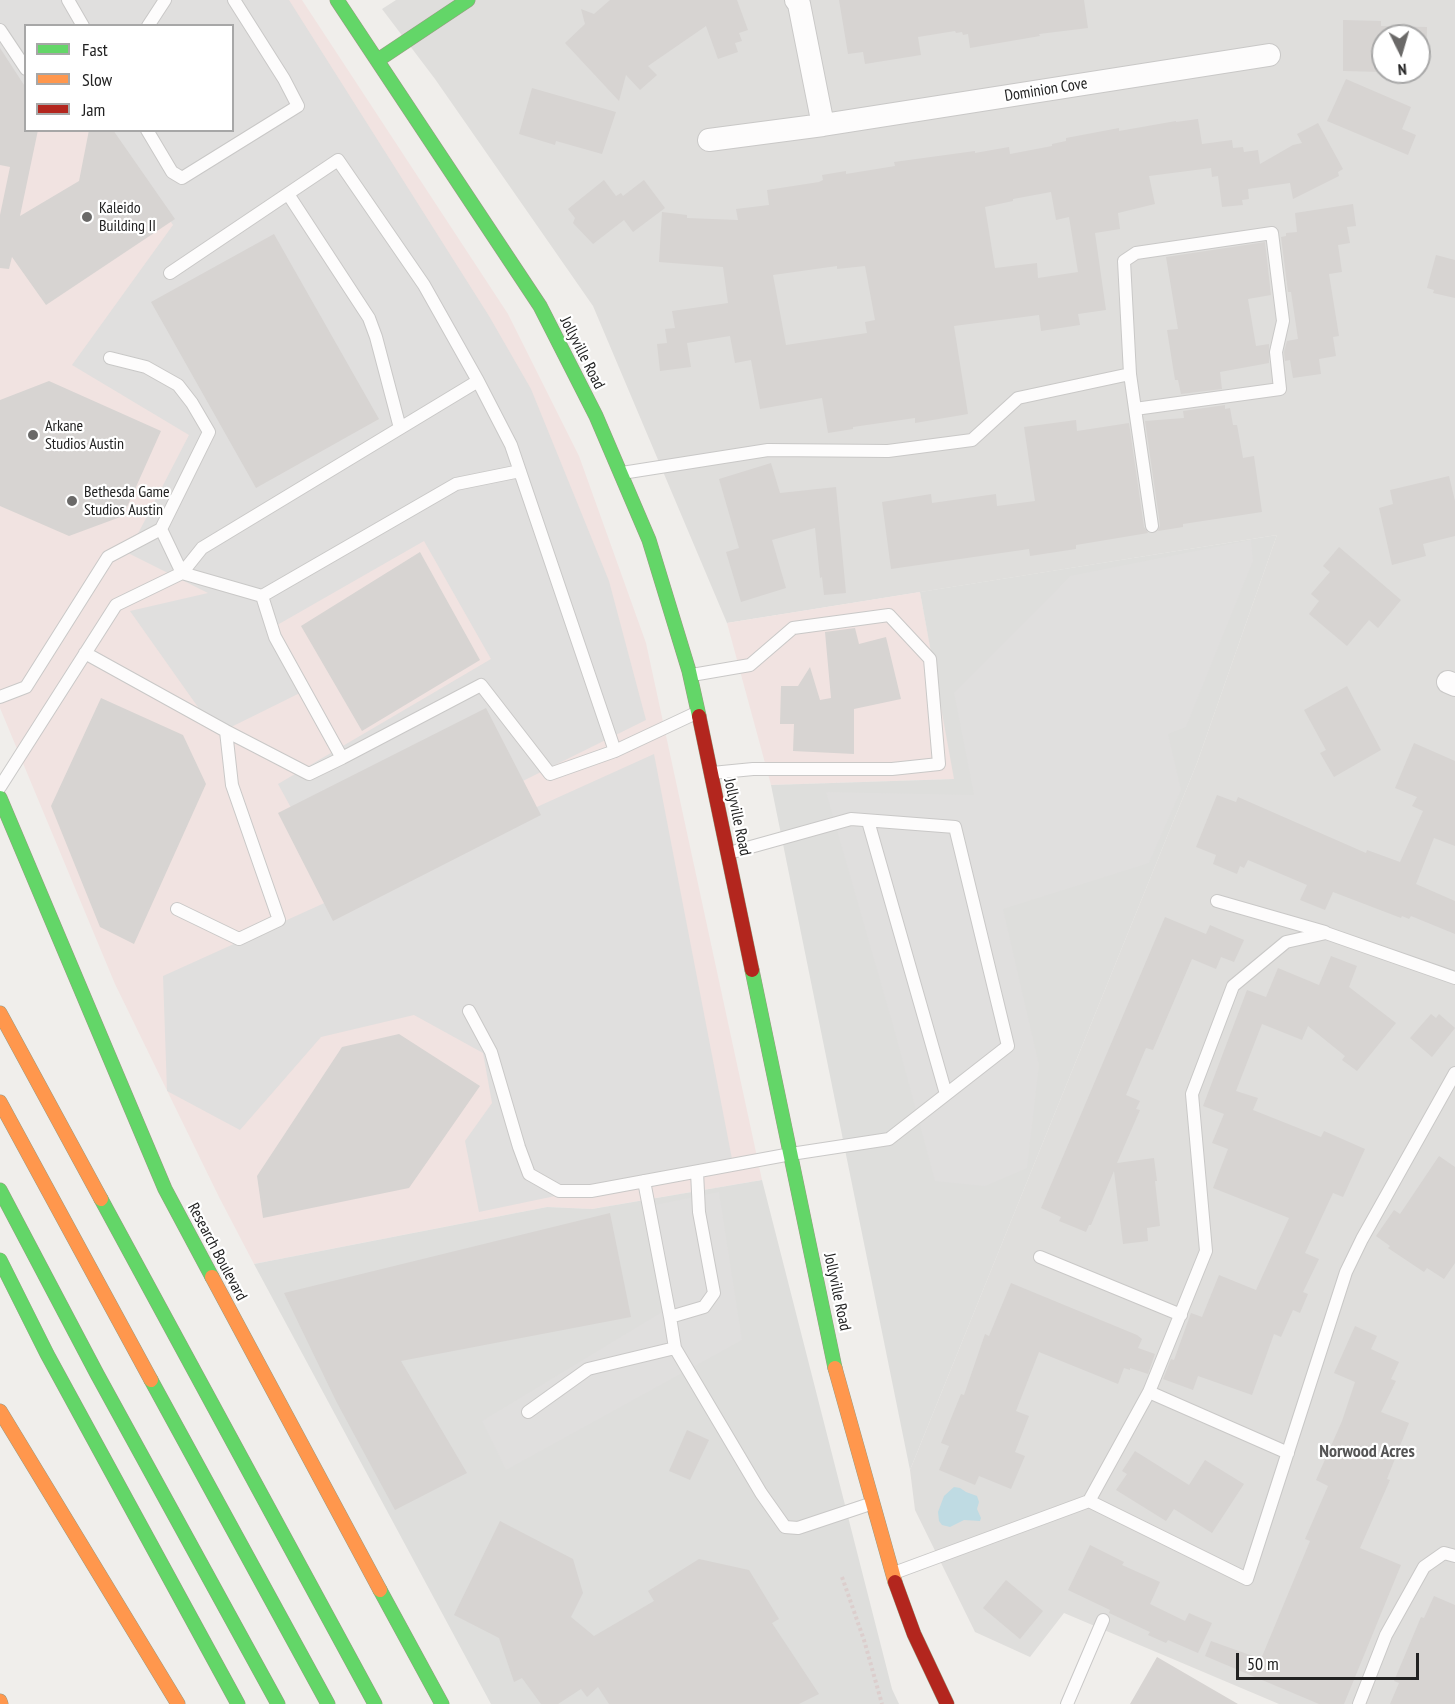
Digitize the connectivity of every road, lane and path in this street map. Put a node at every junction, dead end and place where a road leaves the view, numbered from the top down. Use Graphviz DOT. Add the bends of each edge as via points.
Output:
graph roads {
  1 [pos="68,0"];
  2 [pos="165,0"];
  3 [pos="234,0"];
  4 [pos="337,0"];
  5 [pos="468,0"];
  6 [pos="796,0"];
  7 [pos="83,24"];
  8 [pos="149,24"];
  9 [pos="0,30"];
  10 [pos="1269,55"];
  11 [pos="378,60"];
  12 [pos="24,66"];
  13 [pos="824,124"];
  14 [pos="148,132"];
  15 [pos="710,140"];
  16 [pos="288,194"];
  17 [pos="171,273"];
  18 [pos="110,358"];
  19 [pos="1130,374"];
  20 [pos="478,381"];
  21 [pos="1135,409"];
  22 [pos="400,428"];
  23 [pos="520,471"];
  24 [pos="620,473"];
  25 [pos="1152,526"];
  26 [pos="161,529"];
  27 [pos="182,573"];
  28 [pos="262,596"];
  29 [pos="85,653"];
  30 [pos="690,676"];
  31 [pos="0,697"];
  32 [pos="698,712"];
  33 [pos="226,732"];
  34 [pos="615,750"];
  35 [pos="342,758"];
  36 [pos="711,774"];
  37 [pos="0,788"];
  38 [pos="0,798"];
  39 [pos="868,821"];
  40 [pos="728,853"];
  41 [pos="1217,901"];
  42 [pos="177,909"];
  43 [pos="1326,933"];
  44 [pos="1455,978"];
  45 [pos="469,1011"];
  46 [pos="0,1013"];
  47 [pos="1455,1073"];
  48 [pos="946,1094"];
  49 [pos="0,1102"];
  50 [pos="791,1154"];
  51 [pos="697,1172"];
  52 [pos="645,1181"];
  53 [pos="0,1190"];
  54 [pos="1040,1257"];
  55 [pos="0,1260"];
  56 [pos="1181,1315"];
  57 [pos="670,1317"];
  58 [pos="675,1348"];
  59 [pos="1149,1392"];
  60 [pos="0,1412"];
  61 [pos="528,1412"];
  62 [pos="1288,1453"];
  63 [pos="1089,1501"];
  64 [pos="873,1503"];
  65 [pos="1455,1556"];
  66 [pos="892,1573"];
  67 [pos="842,1577"];
  68 [pos="1103,1620"];
  69 [pos="914,1634"];
  70 [pos="911,1659"];
  71 [pos="178,1704"];
  72 [pos="238,1704"];
  73 [pos="278,1704"];
  74 [pos="328,1704"];
  75 [pos="375,1704"];
  76 [pos="442,1704"];
  77 [pos="882,1704"];
  78 [pos="947,1704"];
  79 [pos="1067,1704"];
  80 [pos="1359,1704"];
  1 -- 7 [label="lane"];
  2 -- 8 [label="lane"];
  3 -- 14 [label="lane" via="298,106 182,178 172,172"];
  4 -- 11 [label="main road, Jollyville Road"];
  5 -- 11 [label="main road"];
  6 -- 13 [label="street"];
  9 -- 12 [label="lane"];
  10 -- 13 [label="street, Dominion Cove"];
  11 -- 24 [label="main road, Jollyville Road" via="540,306"];
  13 -- 15 [label="street, Dominion Cove"];
  16 -- 17 [label="lane"];
  16 -- 20 [label="lane" via="338,160 424,285"];
  16 -- 22 [label="lane" via="369,318"];
  18 -- 26 [label="lane" via="146,368 178,385 209,432"];
  19 -- 21 [label="lane"];
  19 -- 21 [label="lane" via="1124,261 1136,254 1272,233 1283,321 1276,352 1280,389"];
  19 -- 24 [label="lane" via="1018,398 972,440 888,451 768,450"];
  20 -- 22 [label="lane"];
  20 -- 23 [label="lane"];
  21 -- 25 [label="lane"];
  22 -- 27 [label="lane" via="202,548"];
  23 -- 28 [label="lane" via="456,484"];
  23 -- 34 [label="lane"];
  24 -- 30 [label="main road, Jollyville Road" via="649,540"];
  26 -- 27 [label="lane"];
  26 -- 31 [label="lane" via="108,557 26,687"];
  27 -- 28 [label="lane"];
  27 -- 29 [label="lane" via="116,605"];
  28 -- 35 [label="lane" via="275,637"];
  29 -- 33 [label="lane"];
  29 -- 37 [label="lane"];
  30 -- 32 [label="main road, Jollyville Road"];
  30 -- 36 [label="lane" via="750,665 793,628 889,615 930,659 939,764"];
  32 -- 34 [label="lane"];
  32 -- 36 [label="main road, Jollyville Road"];
  33 -- 35 [label="lane" via="309,774"];
  33 -- 42 [label="lane" via="232,785 279,920 239,939"];
  34 -- 35 [label="lane" via="550,774 481,685"];
  36 -- 40 [label="main road, Jollyville Road"];
  38 -- 76 [label="main road, Research Boulevard" via="165,1189"];
  39 -- 40 [label="lane" via="851,819"];
  39 -- 48 [label="lane"];
  39 -- 48 [label="lane" via="955,827 1008,1046"];
  40 -- 50 [label="main road, Jollyville Road"];
  41 -- 43 [label="lane"];
  43 -- 44 [label="lane"];
  43 -- 56 [label="lane" via="1286,942 1233,986 1192,1094 1206,1251"];
  45 -- 52 [label="lane" via="491,1052 529,1174 559,1191 591,1191"];
  46 -- 75 [label="main road"];
  47 -- 62 [label="lane" via="1346,1272"];
  48 -- 50 [label="lane" via="889,1139"];
  49 -- 74 [label="main road"];
  50 -- 51 [label="lane"];
  50 -- 64 [label="main road, Jollyville Road" via="837,1377"];
  51 -- 52 [label="lane"];
  51 -- 57 [label="lane" via="699,1212 714,1293 704,1307"];
  52 -- 57 [label="lane"];
  53 -- 73 [label="main road"];
  54 -- 56 [label="lane"];
  55 -- 72 [label="main road"];
  56 -- 59 [label="lane"];
  57 -- 58 [label="lane"];
  58 -- 61 [label="lane" via="588,1369"];
  58 -- 64 [label="lane" via="785,1527 798,1528"];
  59 -- 62 [label="lane"];
  59 -- 63 [label="lane"];
  60 -- 71 [label="main road"];
  62 -- 63 [label="lane" via="1247,1579"];
  63 -- 66 [label="lane"];
  64 -- 66 [label="main road, Jollyville Road"];
  65 -- 80 [label="lane" via="1444,1554 1424,1567 1386,1635"];
  66 -- 69 [label="main road, Jollyville Road"];
  67 -- 77 [label="path"];
  68 -- 79 [label="lane"];
  69 -- 70 [label="main road"];
  69 -- 78 [label="main road, Jollyville Road"];
}
